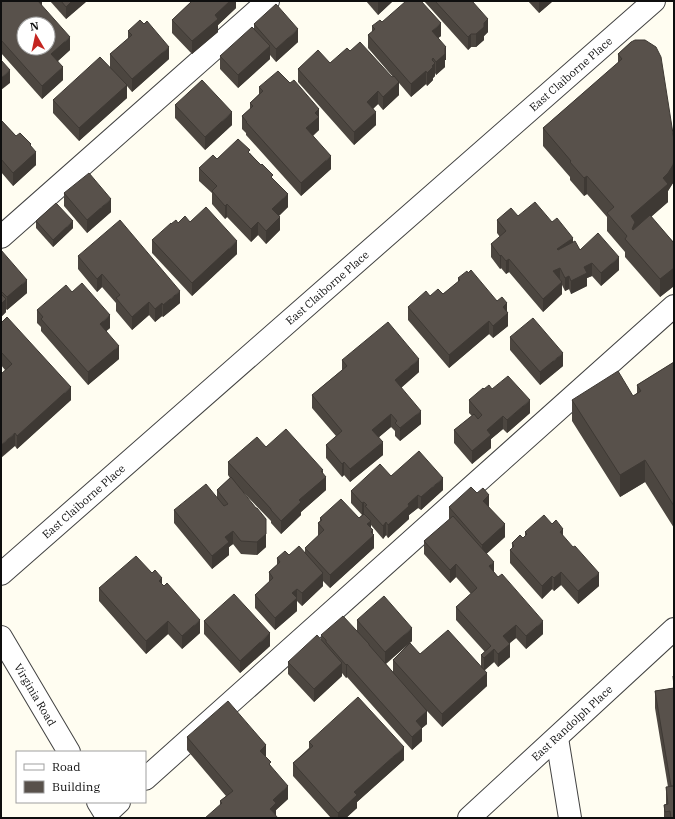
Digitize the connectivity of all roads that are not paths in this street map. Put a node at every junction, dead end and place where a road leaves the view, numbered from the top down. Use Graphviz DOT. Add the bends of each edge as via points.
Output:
graph roads {
  1 [pos="268,1"];
  2 [pos="654,1"];
  3 [pos="1,237"];
  4 [pos="674,306"];
  5 [pos="1,574"];
  6 [pos="674,629"];
  7 [pos="1,637"];
  8 [pos="557,738"];
  9 [pos="68,751"];
  10 [pos="146,778"];
  11 [pos="469,818"];
  12 [pos="570,818"];
  1 -- 3 [label="street"];
  2 -- 5 [label="street, East Claiborne Place"];
  4 -- 10 [label="street"];
  6 -- 8 [label="street, East Randolph Place"];
  7 -- 9 [label="street, Virginia Road"];
  8 -- 11 [label="street, East Randolph Place"];
  8 -- 12 [label="street"];
}
